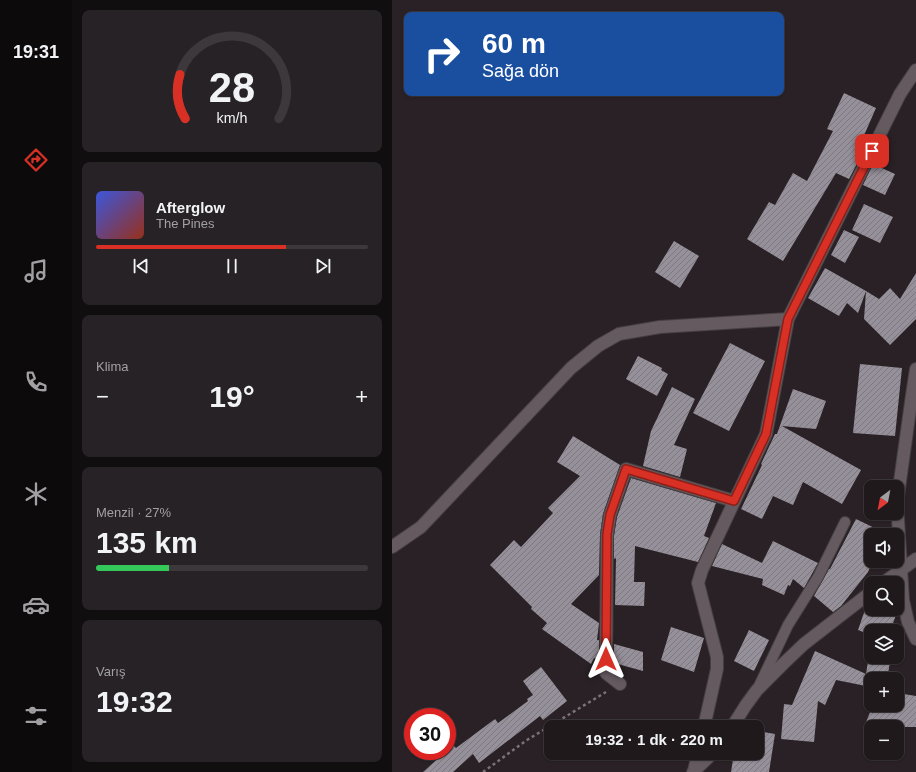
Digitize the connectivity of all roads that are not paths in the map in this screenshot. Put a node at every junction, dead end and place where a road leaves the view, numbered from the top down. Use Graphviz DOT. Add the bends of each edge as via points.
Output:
graph roads {
  1 [pos="916,70"];
  2 [pos="788,319"];
  3 [pos="916,369"];
  4 [pos="914,395"];
  5 [pos="734,501"];
  6 [pos="845,522"];
  7 [pos="392,547"];
  8 [pos="916,559"];
  9 [pos="900,569"];
  10 [pos="892,576"];
  11 [pos="864,597"];
  12 [pos="916,639"];
  13 [pos="620,684"];
  14 [pos="757,690"];
  15 [pos="706,720"];
  16 [pos="736,720"];
  17 [pos="696,760"];
  18 [pos="706,760"];
  19 [pos="693,772"];
  1 -- 2 [label="street" via="900,94"];
  2 -- 5 [label="street" via="766,434"];
  2 -- 7 [label="street" via="660,327 619,334 598,346 571,368 421,527"];
  3 -- 4 [label="street"];
  4 -- 9 [label="street" via="897,503"];
  5 -- 13 [label="street" via="626,469 610,515 606,556 606,673"];
  5 -- 15 [label="street" via="698,583 717,657 717,669"];
  6 -- 14 [label="lane" via="818,578 788,625"];
  8 -- 9 [label="street"];
  9 -- 10 [label="street"];
  9 -- 12 [label="street" via="904,608"];
  11 -- 14 [label="street" via="804,644"];
  14 -- 16 [label="street"];
  17 -- 19 [label="street"];
  18 -- 19 [label="street"];
}
